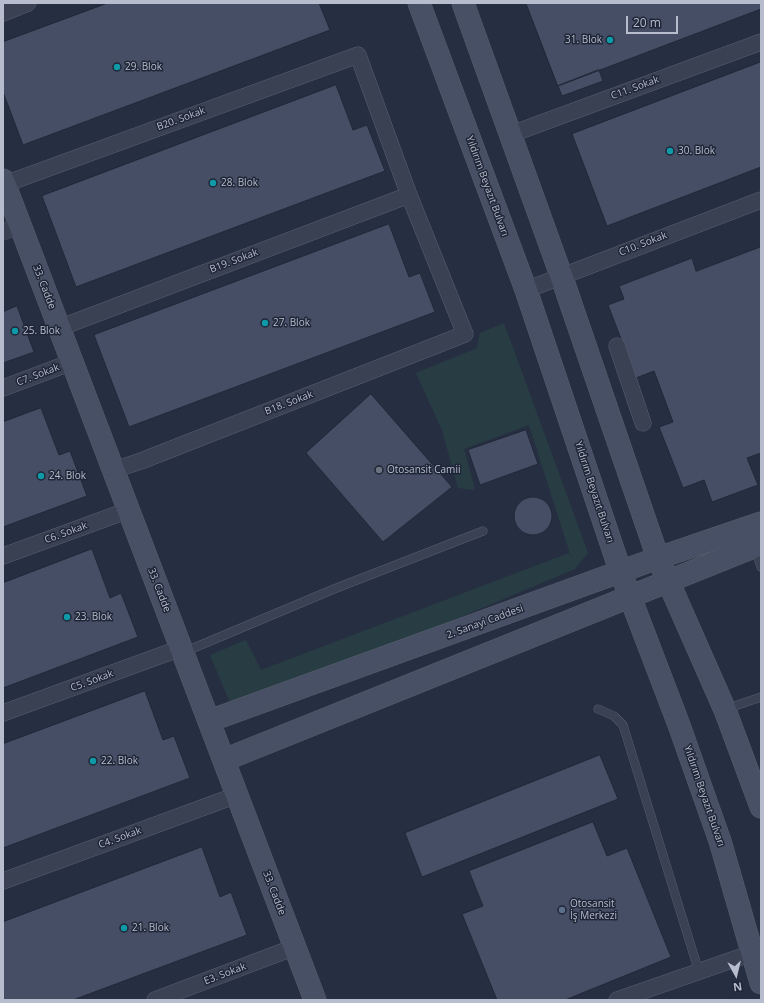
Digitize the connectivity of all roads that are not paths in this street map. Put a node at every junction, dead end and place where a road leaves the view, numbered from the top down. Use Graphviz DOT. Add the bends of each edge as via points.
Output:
graph roads {
  1 [pos="28,3"];
  2 [pos="419,3"];
  3 [pos="463,3"];
  4 [pos="3,13"];
  5 [pos="761,42"];
  6 [pos="509,135"];
  7 [pos="4,182"];
  8 [pos="409,195"];
  9 [pos="761,200"];
  10 [pos="12,228"];
  11 [pos="561,275"];
  12 [pos="526,290"];
  13 [pos="59,328"];
  14 [pos="617,346"];
  15 [pos="72,362"];
  16 [pos="3,388"];
  17 [pos="643,423"];
  18 [pos="114,470"];
  19 [pos="129,510"];
  20 [pos="761,523"];
  21 [pos="483,530"];
  22 [pos="758,545"];
  23 [pos="3,556"];
  24 [pos="658,558"];
  25 [pos="761,567"];
  26 [pos="621,573"];
  27 [pos="668,582"];
  28 [pos="632,598"];
  29 [pos="182,650"];
  30 [pos="761,697"];
  31 [pos="598,709"];
  32 [pos="725,710"];
  33 [pos="3,714"];
  34 [pos="209,721"];
  35 [pos="224,760"];
  36 [pos="237,795"];
  37 [pos="761,807"];
  38 [pos="3,881"];
  39 [pos="295,948"];
  40 [pos="752,953"];
  41 [pos="699,972"];
  42 [pos="761,983"];
  43 [pos="155,1000"];
  44 [pos="315,1000"];
  45 [pos="618,1000"];
  1 -- 4 [label="street"];
  2 -- 12 [label="main road, Yıldırım Beyazıt Bulvarı"];
  3 -- 6 [label="main road"];
  5 -- 6 [label="street, C11. Sokak"];
  6 -- 11 [label="main road"];
  7 -- 8 [label="street, B20. Sokak" via="358,55"];
  7 -- 10 [label="main road, 33. Cadde"];
  8 -- 13 [label="street, B19. Sokak"];
  8 -- 18 [label="street, B18. Sokak" via="465,334"];
  9 -- 11 [label="street, C10. Sokak"];
  10 -- 13 [label="main road, 33. Cadde"];
  11 -- 12 [label="street, C10. Sokak"];
  11 -- 24 [label="main road"];
  12 -- 26 [label="main road, Yıldırım Beyazıt Bulvarı"];
  13 -- 15 [label="main road, 33. Cadde"];
  14 -- 17 [label="street"];
  15 -- 16 [label="street, C7. Sokak"];
  15 -- 18 [label="main road, 33. Cadde"];
  18 -- 19 [label="main road, 33. Cadde"];
  19 -- 23 [label="street, C6. Sokak"];
  19 -- 29 [label="main road, 33. Cadde"];
  20 -- 24 [label="main road, 2. Sanayi Caddesi"];
  21 -- 29 [label="lane"];
  22 -- 25 [label="lane"];
  22 -- 27 [label="main road"];
  24 -- 26 [label="main road, 2. Sanayi Caddesi"];
  24 -- 27 [label="main road"];
  26 -- 28 [label="main road, Yıldırım Beyazıt Bulvarı"];
  26 -- 34 [label="main road, 2. Sanayi Caddesi"];
  27 -- 28 [label="main road"];
  27 -- 32 [label="main road"];
  28 -- 35 [label="main road"];
  28 -- 40 [label="main road, Yıldırım Beyazıt Bulvarı" via="720,841"];
  29 -- 33 [label="street, C5. Sokak"];
  29 -- 34 [label="main road, 33. Cadde"];
  30 -- 32 [label="lane"];
  31 -- 41 [label="lane" via="614,716 623,725"];
  32 -- 37 [label="main road"];
  34 -- 35 [label="main road, 33. Cadde"];
  35 -- 36 [label="main road, 33. Cadde"];
  36 -- 38 [label="street, C4. Sokak"];
  36 -- 39 [label="main road, 33. Cadde"];
  39 -- 43 [label="street, E3. Sokak"];
  39 -- 44 [label="main road, 33. Cadde"];
  40 -- 41 [label="street"];
  40 -- 42 [label="main road, Yıldırım Beyazıt Bulvarı"];
  41 -- 45 [label="street"];
}
